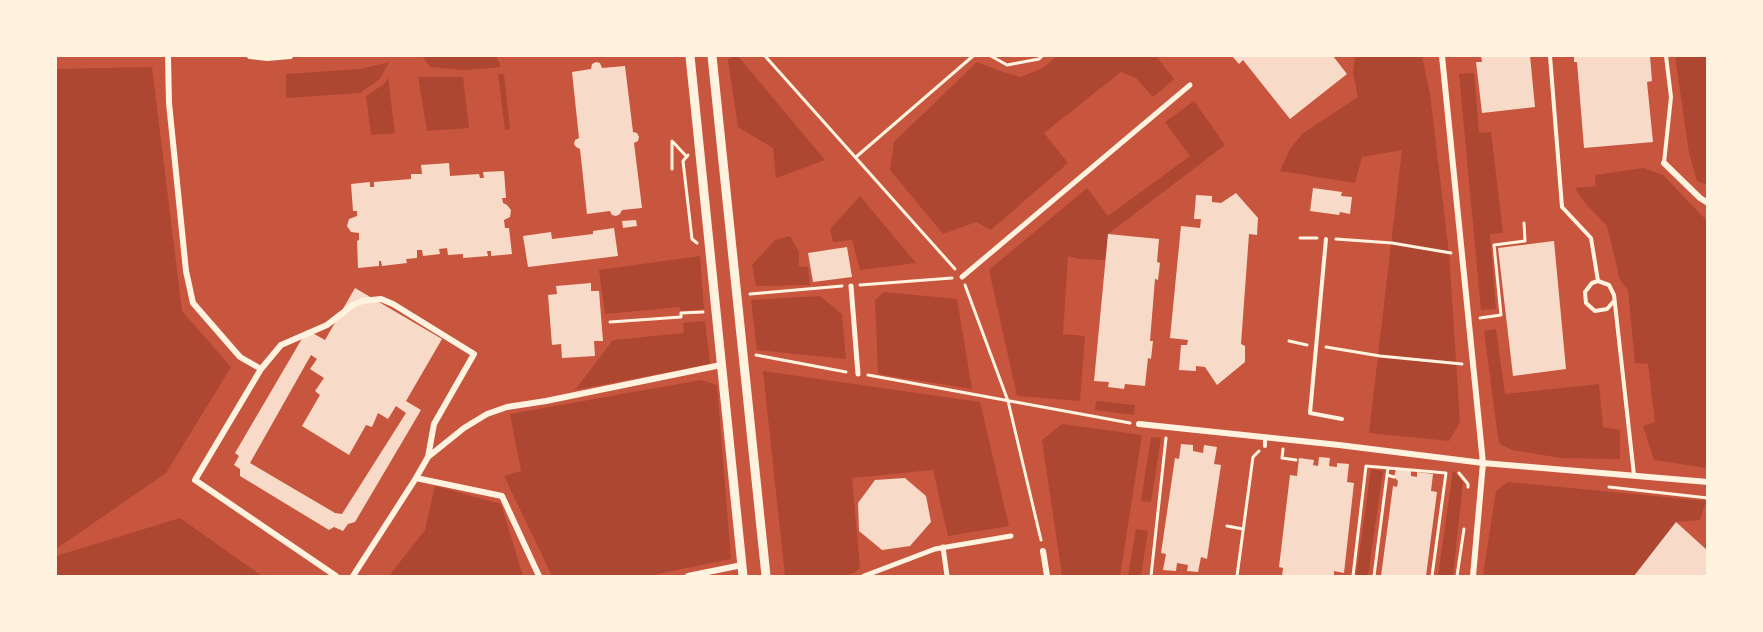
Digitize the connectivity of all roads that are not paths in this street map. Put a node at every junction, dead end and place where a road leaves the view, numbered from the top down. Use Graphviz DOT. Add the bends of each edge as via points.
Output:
graph roads {
  1 [pos="168,56"];
  2 [pos="250,56"];
  3 [pos="290,56"];
  4 [pos="690,56"];
  5 [pos="712,56"];
  6 [pos="1442,56"];
  7 [pos="1550,56"];
  8 [pos="1666,56"];
  9 [pos="1190,85"];
  10 [pos="1664,163"];
  11 [pos="1707,203"];
  12 [pos="1326,239"];
  13 [pos="962,277"];
  14 [pos="1598,281"];
  15 [pos="851,286"];
  16 [pos="1614,301"];
  17 [pos="721,365"];
  18 [pos="261,369"];
  19 [pos="858,374"];
  20 [pos="1342,418"];
  21 [pos="1139,424"];
  22 [pos="1265,437"];
  23 [pos="1265,446"];
  24 [pos="428,457"];
  25 [pos="1482,463"];
  26 [pos="1634,475"];
  27 [pos="416,478"];
  28 [pos="1707,482"];
  29 [pos="1011,536"];
  30 [pos="944,547"];
  31 [pos="1043,551"];
  32 [pos="742,565"];
  33 [pos="336,576"];
  34 [pos="353,576"];
  35 [pos="539,576"];
  36 [pos="688,576"];
  37 [pos="743,576"];
  38 [pos="766,576"];
  39 [pos="864,576"];
  40 [pos="947,576"];
  41 [pos="1047,576"];
  42 [pos="1473,576"];
  1 -- 18 [label="street" via="169,103 193,303 240,357"];
  2 -- 3 [label="street"];
  4 -- 17 [label="street"];
  5 -- 38 [label="street"];
  6 -- 25 [label="street"];
  7 -- 14 [label="lane" via="1562,207 1591,238"];
  8 -- 10 [label="lane" via="1671,98"];
  9 -- 13 [label="street"];
  10 -- 11 [label="street"];
  12 -- 20 [label="lane" via="1310,413"];
  14 -- 16 [label="lane" via="1613,289"];
  14 -- 16 [label="lane" via="1585,292 1586,303 1601,311"];
  15 -- 19 [label="street"];
  16 -- 26 [label="lane"];
  17 -- 24 [label="street" via="507,407 464,428"];
  17 -- 32 [label="street"];
  18 -- 24 [label="street" via="281,345 327,325 353,305 381,299 393,304 474,354 434,424"];
  18 -- 33 [label="street" via="195,480"];
  21 -- 22 [label="street"];
  22 -- 23 [label="lane"];
  22 -- 25 [label="street"];
  24 -- 27 [label="street"];
  25 -- 26 [label="street"];
  25 -- 42 [label="street"];
  26 -- 28 [label="street"];
  27 -- 34 [label="street"];
  27 -- 35 [label="street" via="502,496"];
  29 -- 30 [label="street"];
  30 -- 39 [label="street"];
  30 -- 40 [label="street"];
  31 -- 41 [label="street"];
  32 -- 36 [label="street"];
  32 -- 37 [label="street"];
}
